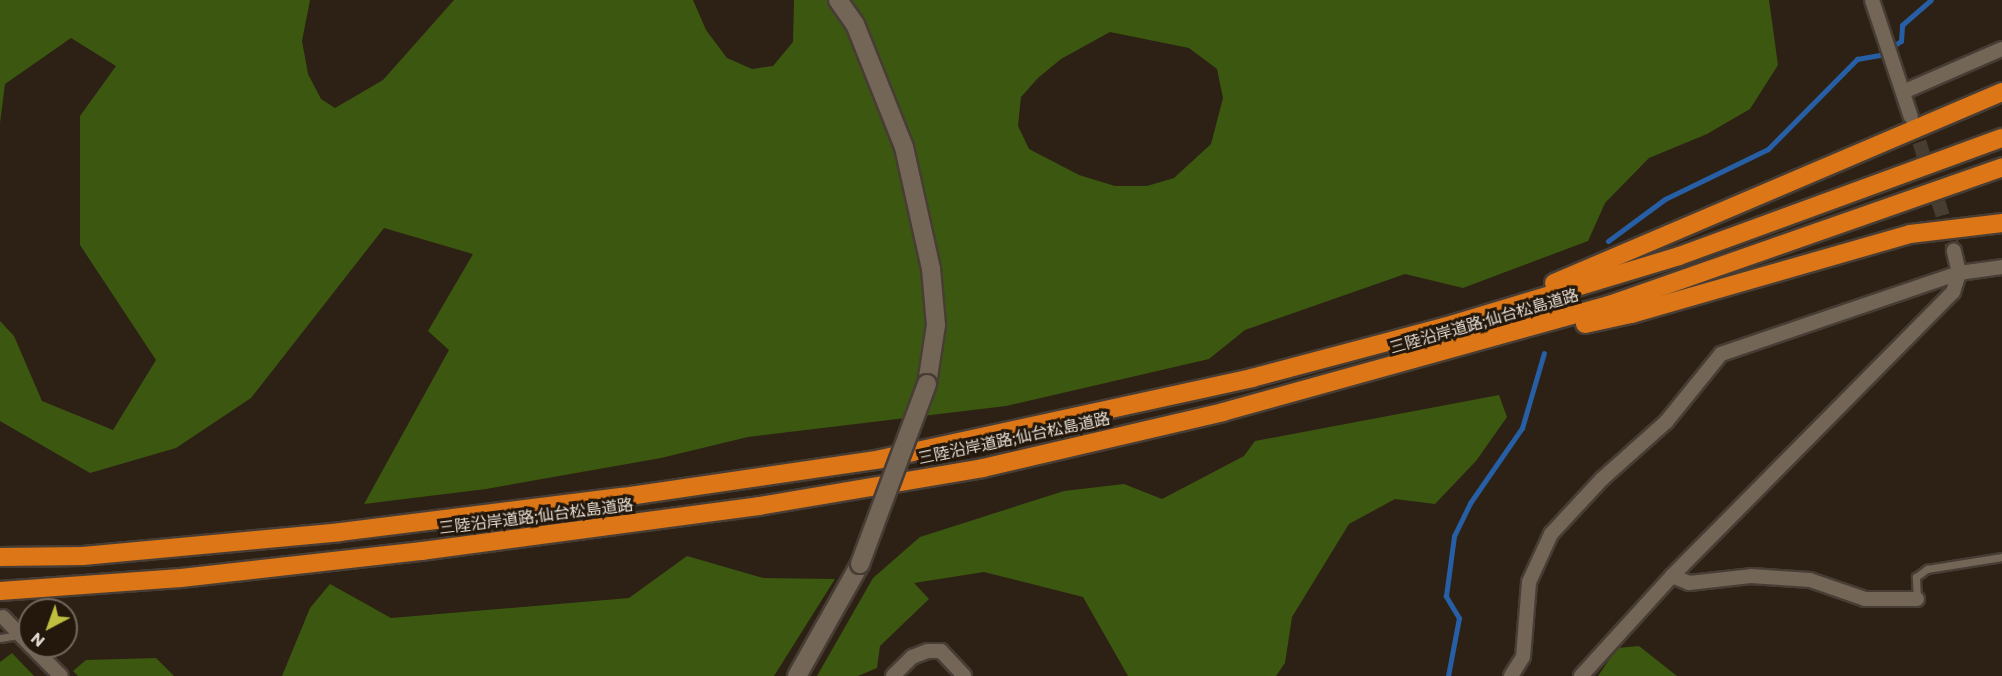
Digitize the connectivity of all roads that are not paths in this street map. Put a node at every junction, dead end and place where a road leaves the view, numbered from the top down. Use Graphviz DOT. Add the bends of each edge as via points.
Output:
graph roads {
  1 [pos="838,0"];
  2 [pos="1872,0"];
  3 [pos="2002,49"];
  4 [pos="1903,92"];
  5 [pos="2002,92"];
  6 [pos="1911,117"];
  7 [pos="2002,138"];
  8 [pos="2002,167"];
  9 [pos="2002,223"];
  10 [pos="1954,251"];
  11 [pos="2002,267"];
  12 [pos="1959,273"];
  13 [pos="1444,327"];
  14 [pos="1456,350"];
  15 [pos="0,556"];
  16 [pos="2002,557"];
  17 [pos="1672,576"];
  18 [pos="0,591"];
  19 [pos="1917,599"];
  20 [pos="3,617"];
  21 [pos="18,633"];
  22 [pos="0,638"];
  23 [pos="18,641"];
  24 [pos="43,658"];
  25 [pos="61,676"];
  26 [pos="797,676"];
  27 [pos="893,676"];
  28 [pos="964,676"];
  29 [pos="1511,676"];
  30 [pos="1582,676"];
  1 -- 26 [label="street, bridge" via="855,24 904,147 931,268 936,325 927,384 860,564"];
  2 -- 4 [label="street"];
  3 -- 4 [label="street"];
  4 -- 6 [label="street"];
  5 -- 13 [label="highway" via="1790,185"];
  7 -- 13 [label="highway, 三陸沿岸道路;仙台松島道路" via="1679,256"];
  8 -- 14 [label="highway, 三陸沿岸道路;仙台松島道路" via="1713,271"];
  9 -- 14 [label="highway" via="1910,234 1631,314"];
  10 -- 12 [label="street"];
  11 -- 12 [label="street"];
  12 -- 17 [label="street" via="1953,292"];
  12 -- 29 [label="street" via="1721,354 1666,422 1602,479 1551,534 1529,582 1523,657"];
  13 -- 15 [label="highway, 三陸沿岸道路;仙台松島道路" via="1252,378 881,459 622,497 340,532 82,556"];
  14 -- 18 [label="highway, 三陸沿岸道路;仙台松島道路" via="1223,412 982,468 759,506 227,573"];
  16 -- 19 [label="lane" via="1928,568 1916,577"];
  17 -- 19 [label="street" via="1689,583 1751,576 1810,580 1865,599"];
  17 -- 30 [label="street"];
  20 -- 21 [label="street"];
  22 -- 23 [label="lane"];
  24 -- 25 [label="street"];
  27 -- 28 [label="street" via="912,657 941,651"];
}
